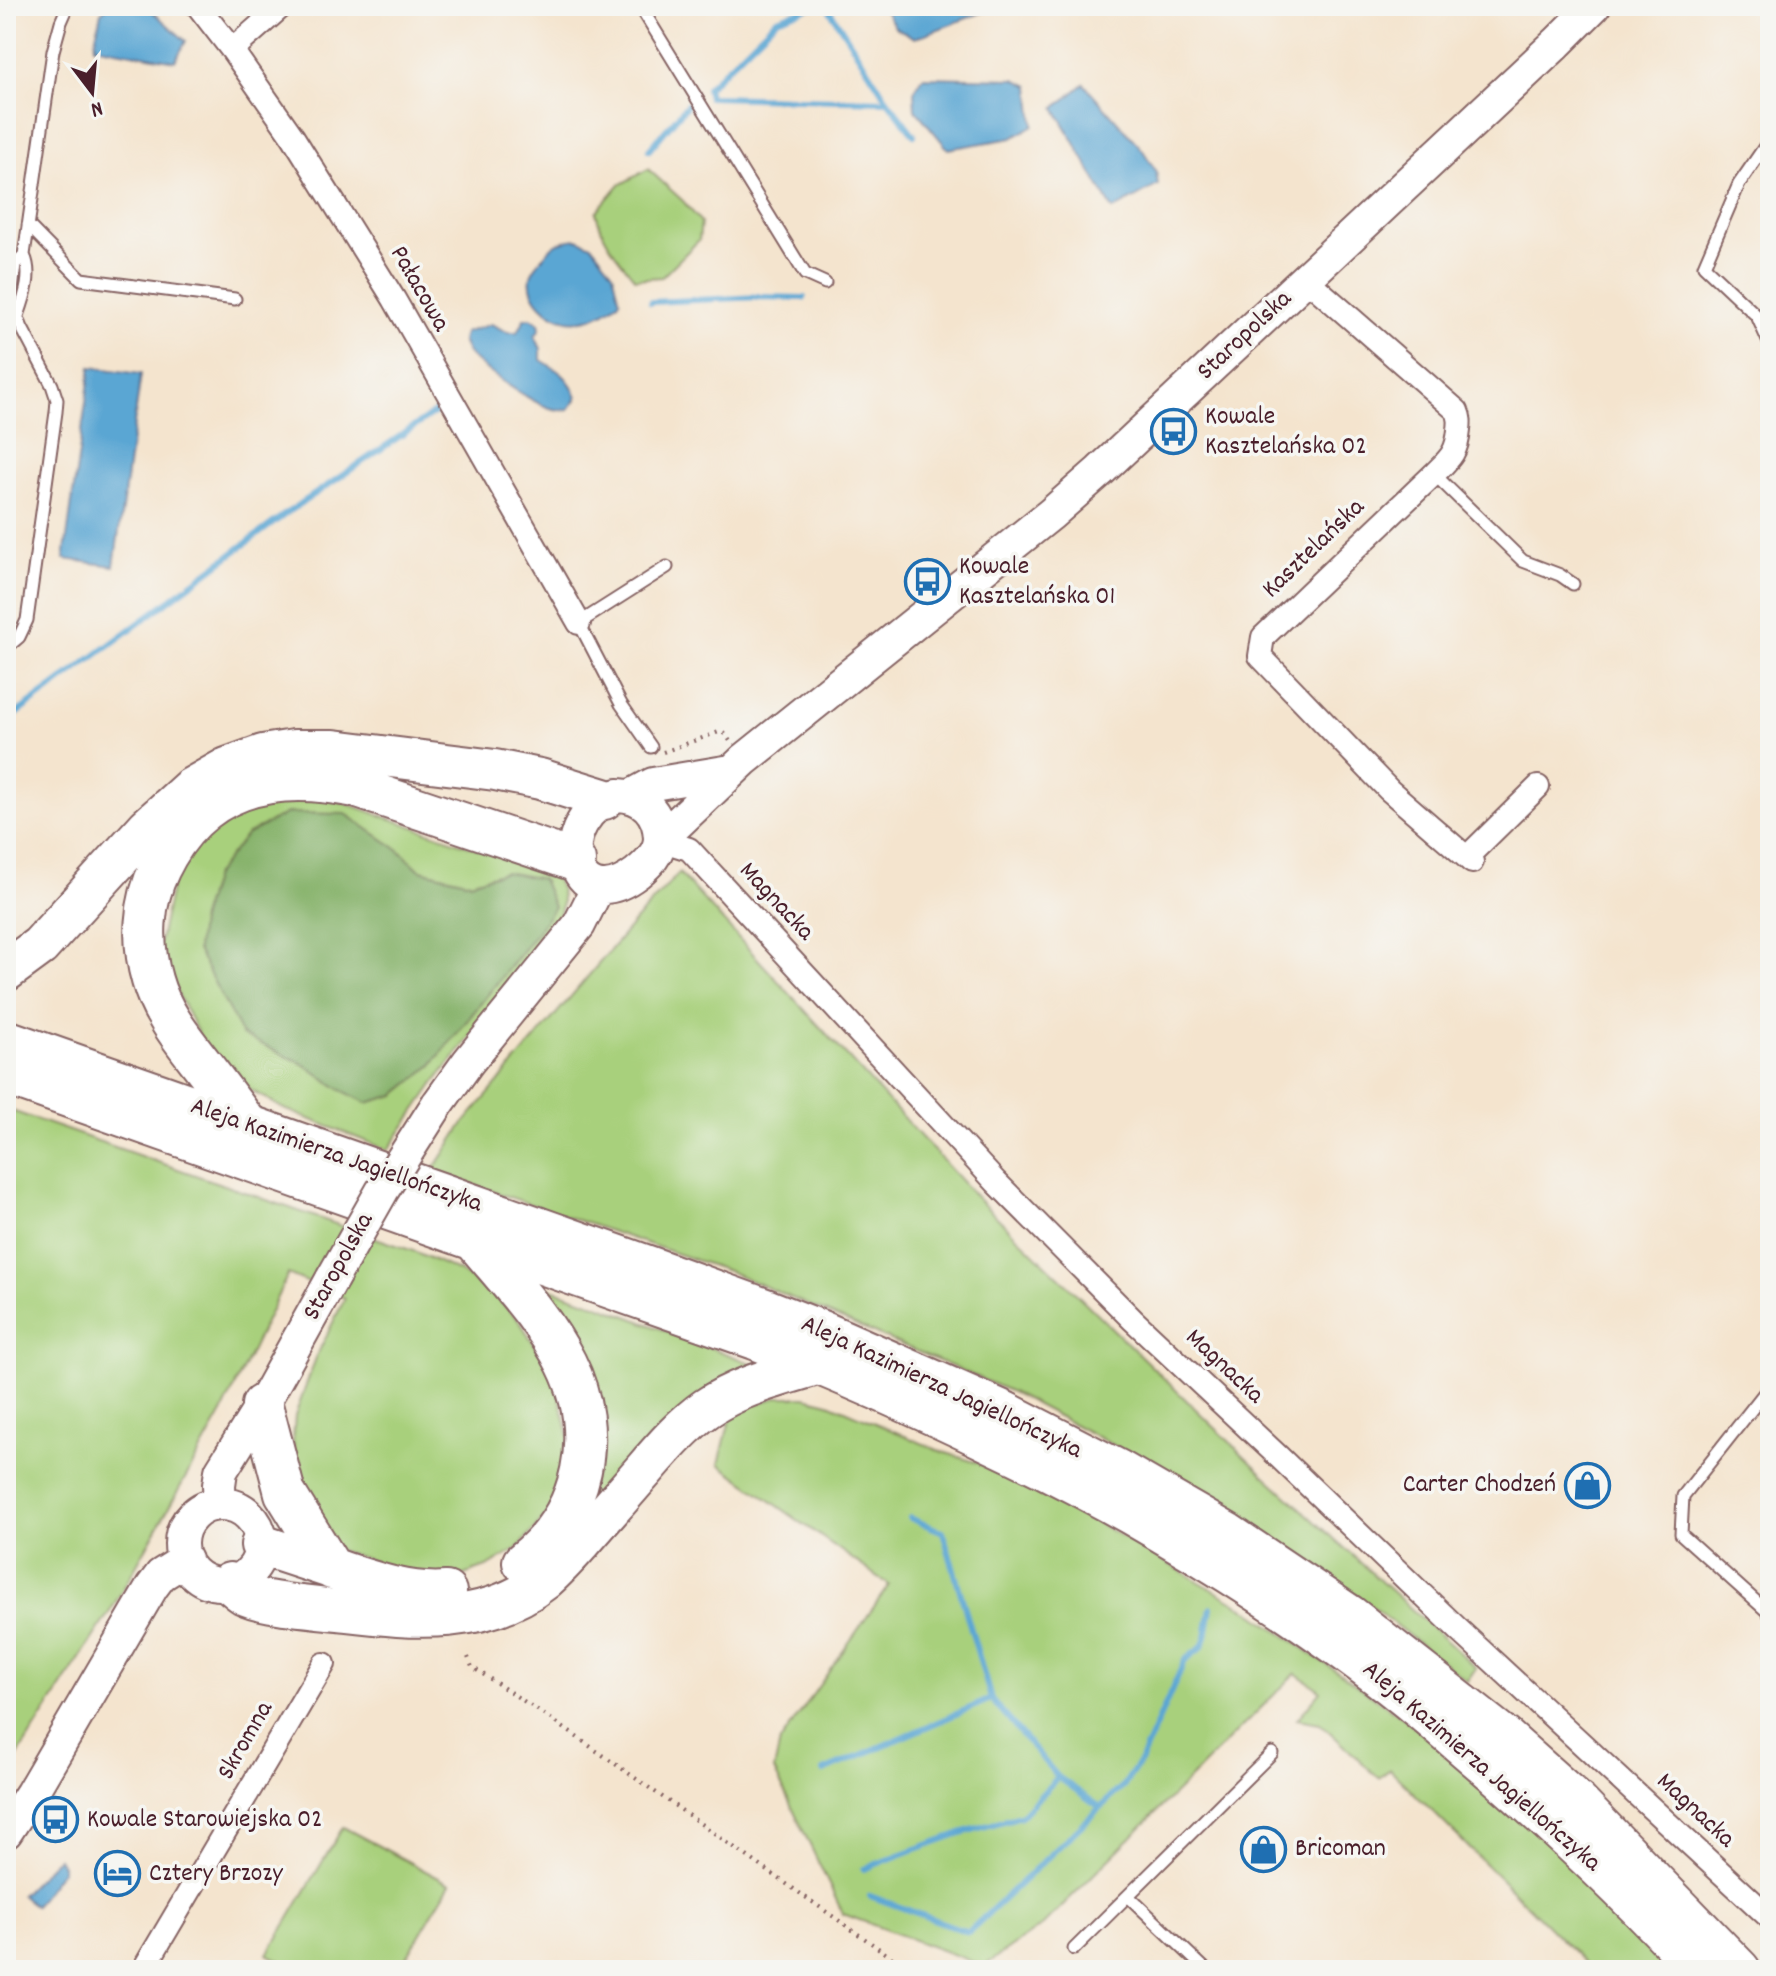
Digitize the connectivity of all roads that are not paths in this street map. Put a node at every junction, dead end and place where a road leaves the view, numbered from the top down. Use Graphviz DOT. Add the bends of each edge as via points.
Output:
graph roads {
  1 [pos="68,6"];
  2 [pos="198,6"];
  3 [pos="282,6"];
  4 [pos="640,6"];
  5 [pos="1594,6"];
  6 [pos="232,50"];
  7 [pos="1770,139"];
  8 [pos="28,225"];
  9 [pos="1306,279"];
  10 [pos="825,283"];
  11 [pos="235,299"];
  12 [pos="1770,345"];
  13 [pos="1434,474"];
  14 [pos="667,567"];
  15 [pos="1573,584"];
  16 [pos="579,623"];
  17 [pos="6,648"];
  18 [pos="651,747"];
  19 [pos="731,771"];
  20 [pos="1538,787"];
  21 [pos="618,798"];
  22 [pos="660,840"];
  23 [pos="586,874"];
  24 [pos="6,971"];
  25 [pos="6,1040"];
  26 [pos="6,1075"];
  27 [pos="249,1126"];
  28 [pos="474,1240"];
  29 [pos="642,1281"];
  30 [pos="693,1297"];
  31 [pos="680,1301"];
  32 [pos="713,1304"];
  33 [pos="720,1315"];
  34 [pos="762,1325"];
  35 [pos="819,1364"];
  36 [pos="1770,1386"];
  37 [pos="262,1405"];
  38 [pos="220,1504"];
  39 [pos="261,1545"];
  40 [pos="185,1560"];
  41 [pos="332,1569"];
  42 [pos="230,1583"];
  43 [pos="1770,1614"];
  44 [pos="324,1664"];
  45 [pos="1272,1753"];
  46 [pos="6,1832"];
  47 [pos="1128,1896"];
  48 [pos="1769,1917"];
  49 [pos="1074,1949"];
  50 [pos="143,1970"];
  51 [pos="1206,1970"];
  52 [pos="1699,1970"];
  53 [pos="1740,1970"];
  1 -- 8 [label="lane" via="53,51"];
  2 -- 6 [label="street, Pałacowa"];
  3 -- 6 [label="street"];
  4 -- 10 [label="lane" via="805,274"];
  5 -- 9 [label="main road, Staropolska"];
  6 -- 16 [label="street, Pałacowa" via="394,299"];
  7 -- 12 [label="lane" via="1739,184 1704,266 1757,316"];
  8 -- 11 [label="lane" via="81,279"];
  8 -- 17 [label="lane" via="26,296 18,316 57,400 27,620"];
  9 -- 13 [label="street, Kasztelańska" via="1457,411 1458,444"];
  9 -- 19 [label="main road, Staropolska" via="1051,514"];
  13 -- 15 [label="lane" via="1523,561"];
  13 -- 20 [label="street, Kasztelańska" via="1263,637 1260,656 1389,790 1470,859"];
  14 -- 16 [label="lane"];
  16 -- 18 [label="lane" via="621,704"];
  19 -- 21 [label="main road" via="653,784"];
  19 -- 22 [label="main road, Staropolska"];
  21 -- 22 [label="main road" via="644,802 653,813"];
  21 -- 23 [label="main road" via="585,818 577,834 574,848"];
  21 -- 24 [label="highway" via="495,770 334,750 263,755 190,789 148,827 40,946"];
  22 -- 23 [label="main road" via="656,855 627,881 609,887"];
  22 -- 48 [label="street, Magnacka" via="689,849 996,1182 1133,1320"];
  23 -- 27 [label="highway" via="331,782 290,780 256,786 206,808 169,850 149,894 147,955 151,979 171,1021"];
  23 -- 37 [label="main road, Staropolska, bridge" via="579,925 437,1105 382,1191"];
  25 -- 27 [label="highway, Aleja Kazimierza Jagiellończyka"];
  26 -- 28 [label="highway, Aleja Kazimierza Jagiellończyka"];
  27 -- 29 [label="highway, Aleja Kazimierza Jagiellończyka"];
  28 -- 29 [label="highway, Aleja Kazimierza Jagiellończyka"];
  28 -- 41 [label="highway" via="541,1322 567,1364 585,1434 572,1501 556,1530 535,1552 511,1571 461,1591 420,1592"];
  29 -- 30 [label="lane"];
  29 -- 31 [label="lane"];
  29 -- 34 [label="highway, Aleja Kazimierza Jagiellończyka"];
  32 -- 34 [label="lane"];
  33 -- 34 [label="lane"];
  34 -- 35 [label="highway, Aleja Kazimierza Jagiellończyka"];
  34 -- 53 [label="highway, Aleja Kazimierza Jagiellończyka" via="819,1330 1005,1412 1227,1533 1349,1615 1503,1736 1577,1802"];
  35 -- 42 [label="highway" via="749,1386 705,1409 559,1567 495,1606 426,1618 273,1601 247,1595"];
  35 -- 52 [label="highway, Aleja Kazimierza Jagiellończyka" via="1063,1477 1264,1595 1434,1721 1562,1832"];
  36 -- 43 [label="lane" via="1683,1496 1681,1534"];
  37 -- 38 [label="main road, Staropolska" via="221,1471"];
  37 -- 41 [label="highway" via="285,1493"];
  38 -- 39 [label="main road" via="245,1512 254,1521"];
  38 -- 40 [label="main road" via="187,1522 181,1547"];
  39 -- 41 [label="highway"];
  39 -- 42 [label="main road" via="252,1569"];
  40 -- 42 [label="main road" via="203,1579"];
  40 -- 46 [label="main road" via="152,1587"];
  44 -- 50 [label="street, Skromna"];
  45 -- 47 [label="lane"];
  47 -- 49 [label="lane"];
  47 -- 51 [label="lane"];
}
